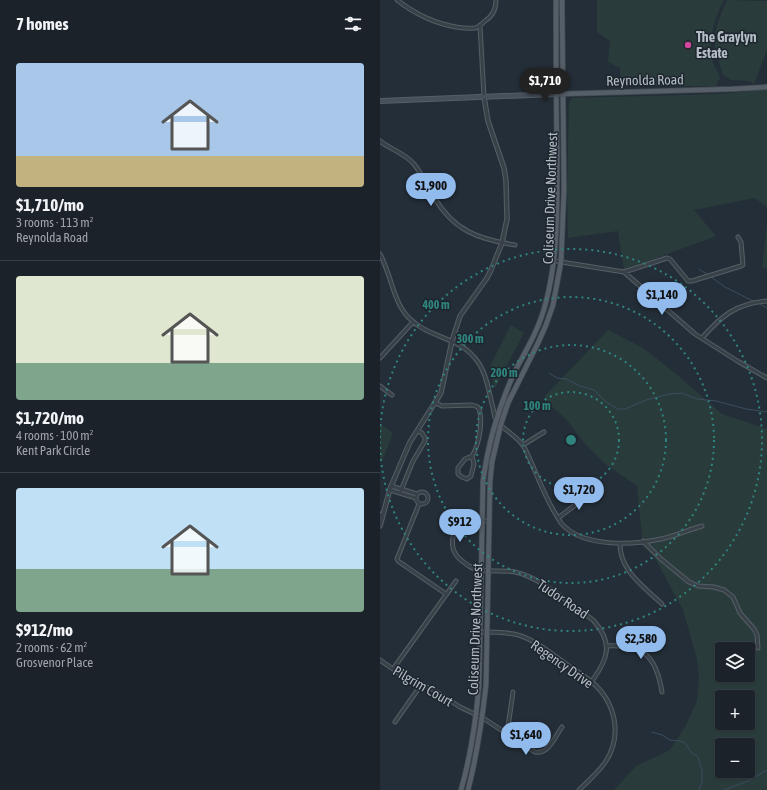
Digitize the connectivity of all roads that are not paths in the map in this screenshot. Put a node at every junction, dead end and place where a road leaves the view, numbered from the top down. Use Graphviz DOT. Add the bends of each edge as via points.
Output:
graph roads {
  1 [pos="396,0"];
  2 [pos="496,0"];
  3 [pos="556,0"];
  4 [pos="562,0"];
  5 [pos="480,26"];
  6 [pos="767,87"];
  7 [pos="556,94"];
  8 [pos="563,94"];
  9 [pos="484,97"];
  10 [pos="380,101"];
  11 [pos="380,141"];
  12 [pos="380,145"];
  13 [pos="384,145"];
  14 [pos="738,237"];
  15 [pos="502,243"];
  16 [pos="515,245"];
  17 [pos="380,254"];
  18 [pos="555,261"];
  19 [pos="561,262"];
  20 [pos="624,272"];
  21 [pos="767,301"];
  22 [pos="413,322"];
  23 [pos="702,338"];
  24 [pos="452,341"];
  25 [pos="380,358"];
  26 [pos="767,378"];
  27 [pos="380,386"];
  28 [pos="392,395"];
  29 [pos="436,403"];
  30 [pos="496,419"];
  31 [pos="500,424"];
  32 [pos="418,430"];
  33 [pos="544,432"];
  34 [pos="523,445"];
  35 [pos="472,456"];
  36 [pos="391,488"];
  37 [pos="401,491"];
  38 [pos="592,494"];
  39 [pos="416,496"];
  40 [pos="419,504"];
  41 [pos="381,516"];
  42 [pos="558,518"];
  43 [pos="482,521"];
  44 [pos="489,521"];
  45 [pos="380,526"];
  46 [pos="702,526"];
  47 [pos="643,541"];
  48 [pos="620,543"];
  49 [pos="482,570"];
  50 [pos="488,570"];
  51 [pos="456,580"];
  52 [pos="446,594"];
  53 [pos="662,604"];
  54 [pos="480,632"];
  55 [pos="486,632"];
  56 [pos="606,646"];
  57 [pos="758,648"];
  58 [pos="380,660"];
  59 [pos="393,669"];
  60 [pos="592,682"];
  61 [pos="421,685"];
  62 [pos="513,692"];
  63 [pos="662,692"];
  64 [pos="477,715"];
  65 [pos="483,718"];
  66 [pos="394,722"];
  67 [pos="562,727"];
  68 [pos="507,734"];
  69 [pos="461,790"];
  70 [pos="468,790"];
  71 [pos="579,790"];
  1 -- 5 [label="street" via="414,13 439,24 466,28"];
  2 -- 5 [label="street" via="493,13"];
  3 -- 7 [label="main road, Coliseum Drive Northwest"];
  4 -- 8 [label="main road, Coliseum Drive Northwest"];
  5 -- 9 [label="street"];
  6 -- 8 [label="main road, Reynolda Road"];
  7 -- 8 [label="main road, Reynolda Road"];
  7 -- 9 [label="main road, Reynolda Road"];
  7 -- 18 [label="main road, Coliseum Drive Northwest"];
  8 -- 19 [label="main road, Coliseum Drive Northwest" via="564,190"];
  9 -- 10 [label="main road, Reynolda Road"];
  9 -- 15 [label="street" via="488,121 506,181 507,219"];
  11 -- 13 [label="street"];
  12 -- 13 [label="street"];
  13 -- 15 [label="street" via="413,163 442,211 456,224 477,237"];
  14 -- 20 [label="street" via="741,242 741,266 692,281 688,280 668,258"];
  15 -- 16 [label="street"];
  15 -- 24 [label="street" via="491,270 460,316"];
  17 -- 22 [label="street" via="400,306"];
  18 -- 19 [label="street"];
  18 -- 30 [label="main road, Coliseum Drive Northwest" via="540,322"];
  19 -- 20 [label="street"];
  19 -- 31 [label="main road, Coliseum Drive Northwest" via="546,325"];
  20 -- 23 [label="street"];
  21 -- 23 [label="street" via="753,302 737,308 717,321"];
  22 -- 24 [label="street" via="430,333"];
  22 -- 25 [label="street"];
  23 -- 26 [label="street"];
  24 -- 29 [label="street" via="443,386"];
  24 -- 30 [label="street" via="466,348 481,366"];
  27 -- 28 [label="street"];
  29 -- 32 [label="street"];
  29 -- 35 [label="street" via="442,406 472,405 478,408 479,439"];
  30 -- 31 [label="street"];
  30 -- 43 [label="main road, Coliseum Drive Northwest" via="483,481"];
  31 -- 34 [label="street"];
  31 -- 44 [label="main road, Coliseum Drive Northwest" via="492,462"];
  32 -- 36 [label="street" via="402,458"];
  32 -- 37 [label="street" via="424,435 425,441 413,461"];
  33 -- 34 [label="street"];
  34 -- 42 [label="street"];
  35 -- 35 [label="street" via="465,459 458,468 458,474 467,479 472,476"];
  36 -- 37 [label="street"];
  36 -- 41 [label="street"];
  37 -- 39 [label="street"];
  38 -- 42 [label="street"];
  39 -- 40 [label="street"];
  39 -- 40 [label="street" via="423,492 428,498 426,503"];
  40 -- 52 [label="street" via="397,559"];
  41 -- 45 [label="street"];
  42 -- 48 [label="street" via="572,532 585,538"];
  43 -- 44 [label="street"];
  43 -- 49 [label="main road, Coliseum Drive Northwest"];
  43 -- 49 [label="street" via="469,521 459,525 454,532 452,544 459,558 473,568"];
  44 -- 50 [label="main road, Coliseum Drive Northwest"];
  46 -- 47 [label="street" via="663,539"];
  47 -- 48 [label="street"];
  47 -- 57 [label="street" via="689,582 724,590 733,597 740,613 754,628"];
  48 -- 53 [label="street" via="621,555 628,571"];
  49 -- 50 [label="street, Tudor Road"];
  49 -- 54 [label="main road, Coliseum Drive Northwest"];
  50 -- 55 [label="main road, Coliseum Drive Northwest"];
  50 -- 56 [label="street, Tudor Road" via="515,572 532,578 593,620 604,635"];
  51 -- 52 [label="street"];
  52 -- 59 [label="street"];
  54 -- 55 [label="street, Regency Drive"];
  54 -- 64 [label="main road, Coliseum Drive Northwest"];
  55 -- 60 [label="street, Regency Drive" via="522,636 541,646"];
  55 -- 65 [label="main road, Coliseum Drive Northwest"];
  56 -- 60 [label="street" via="605,661"];
  56 -- 63 [label="street" via="631,646 644,653 655,666"];
  58 -- 59 [label="street, Pilgrim Court"];
  59 -- 61 [label="street, Pilgrim Court"];
  60 -- 71 [label="street, Regency Drive" via="609,702 614,715 615,735 606,761"];
  61 -- 64 [label="street, Pilgrim Court"];
  61 -- 66 [label="street"];
  62 -- 68 [label="street"];
  64 -- 65 [label="street, Pilgrim Court"];
  64 -- 69 [label="main road, Coliseum Drive Northwest"];
  65 -- 68 [label="street, Pilgrim Court"];
  65 -- 70 [label="main road, Coliseum Drive Northwest"];
  67 -- 68 [label="street, Pilgrim Court" via="548,748 541,753 532,751"];
}
